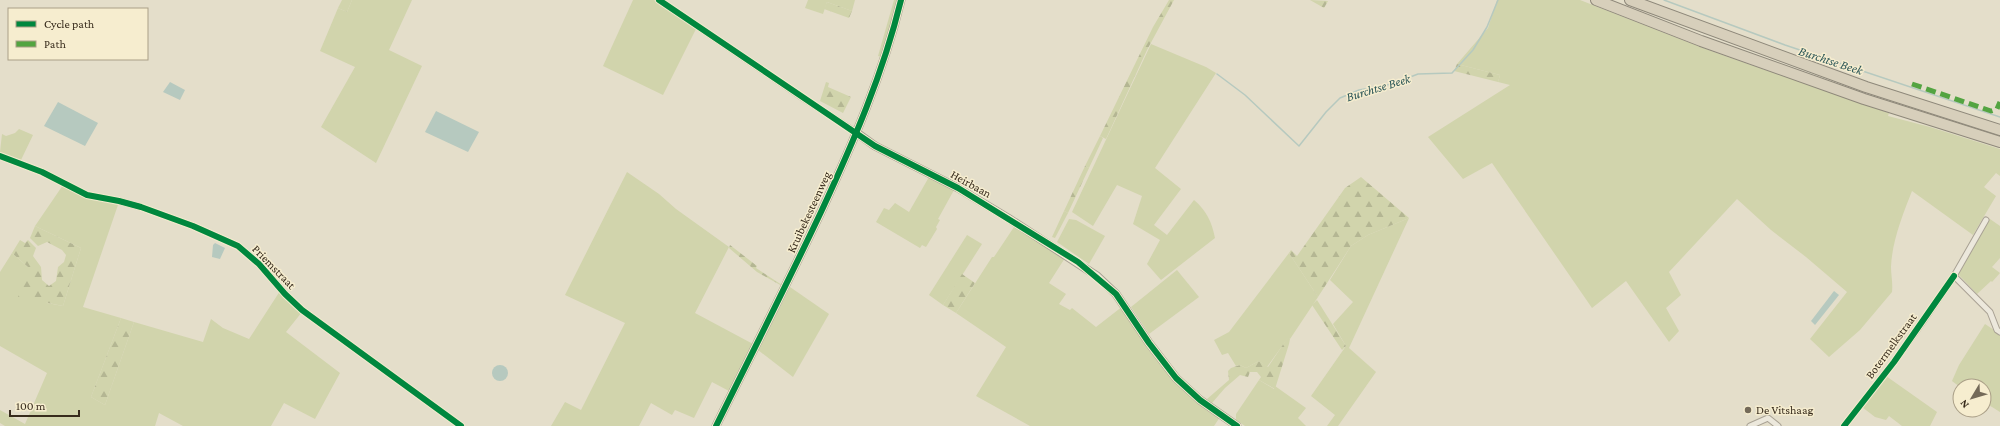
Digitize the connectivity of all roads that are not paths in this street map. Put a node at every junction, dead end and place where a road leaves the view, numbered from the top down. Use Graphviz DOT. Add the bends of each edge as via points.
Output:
graph roads {
  1 [pos="659,0"];
  2 [pos="901,0"];
  3 [pos="1596,0"];
  4 [pos="1630,0"];
  5 [pos="2000,130"];
  6 [pos="857,133"];
  7 [pos="2000,142"];
  8 [pos="0,156"];
  9 [pos="1986,220"];
  10 [pos="1954,276"];
  11 [pos="2000,332"];
  12 [pos="461,426"];
  13 [pos="716,426"];
  14 [pos="1237,426"];
  15 [pos="1750,426"];
  16 [pos="1778,426"];
  17 [pos="1844,426"];
  1 -- 6 [label="street, Heirbaan"];
  2 -- 6 [label="street, Kruibekesteenweg"];
  3 -- 7 [label="highway" via="1864,99"];
  4 -- 5 [label="highway" via="1866,87"];
  6 -- 13 [label="street, Kruibekesteenweg" via="791,277"];
  6 -- 14 [label="street, Heirbaan" via="875,146 958,188 1002,214 1097,276 1116,294 1176,378 1200,400"];
  8 -- 12 [label="street, Priemstraat" via="42,172 87,195 141,207 238,246 259,264 302,310"];
  9 -- 10 [label="street, Botermelkstraat"];
  10 -- 11 [label="street" via="1990,312"];
  10 -- 17 [label="street, Botermelkstraat" via="1894,362"];
  15 -- 16 [label="street" via="1768,418"];
}
